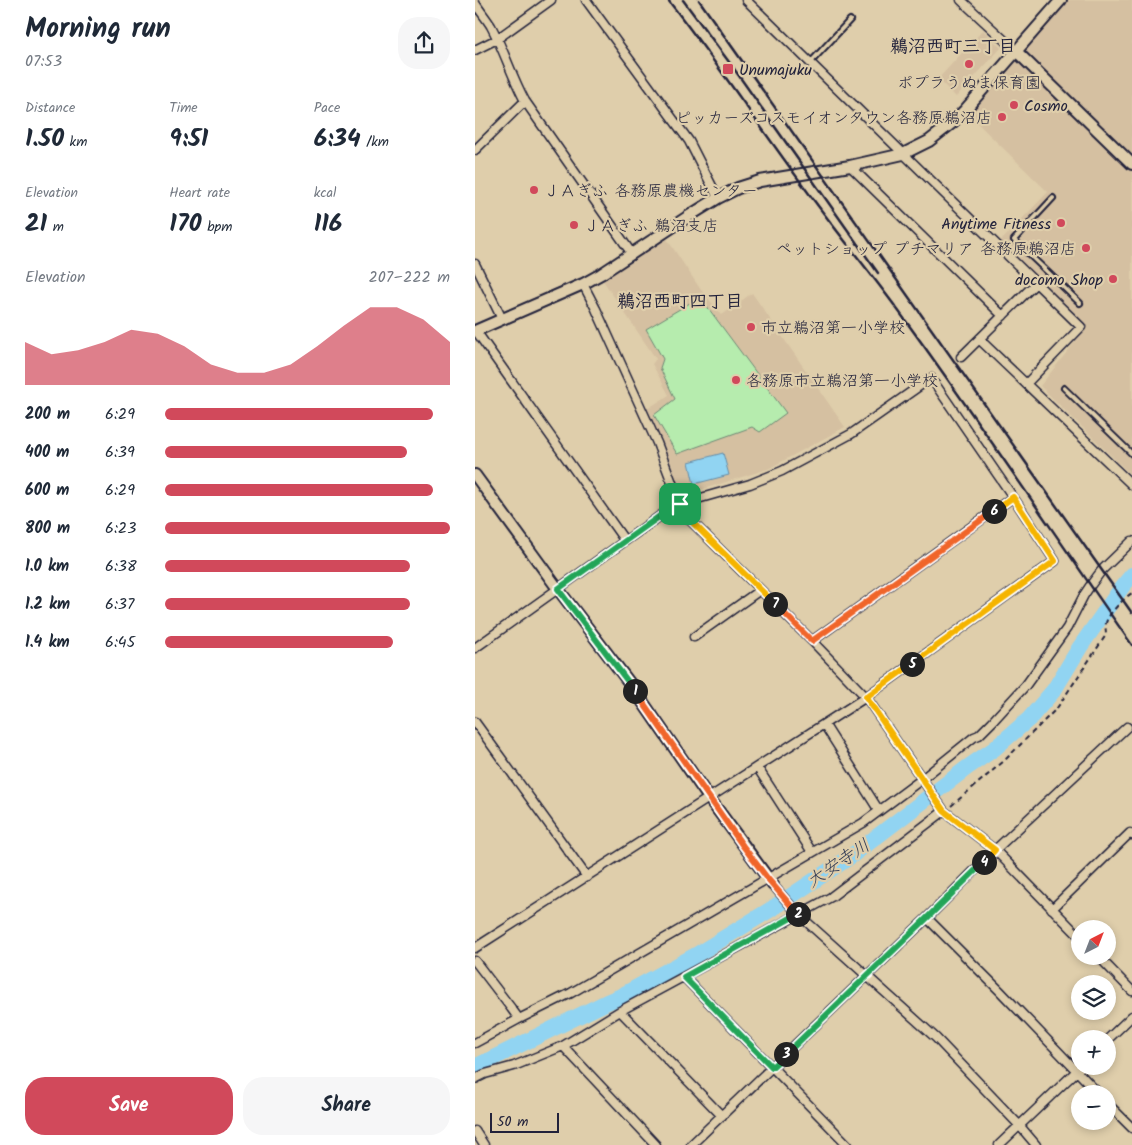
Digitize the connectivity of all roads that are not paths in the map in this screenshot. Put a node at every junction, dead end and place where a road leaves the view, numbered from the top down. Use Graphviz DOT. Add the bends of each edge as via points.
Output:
graph roads {
  1 [pos="551,0"];
  2 [pos="586,0"];
  3 [pos="746,0"];
  4 [pos="961,0"];
  5 [pos="1061,0"];
  6 [pos="475,4"];
  7 [pos="850,20"];
  8 [pos="497,39"];
  9 [pos="475,50"];
  10 [pos="1016,51"];
  11 [pos="810,62"];
  12 [pos="525,101"];
  13 [pos="475,150"];
  14 [pos="903,154"];
  15 [pos="1132,164"];
  16 [pos="850,166"];
  17 [pos="719,198"];
  18 [pos="1053,198"];
  19 [pos="632,254"];
  20 [pos="475,264"];
  21 [pos="1036,283"];
  22 [pos="583,284"];
  23 [pos="1080,303"];
  24 [pos="1003,316"];
  25 [pos="502,319"];
  26 [pos="475,331"];
  27 [pos="979,339"];
  28 [pos="961,357"];
  29 [pos="1026,384"];
  30 [pos="1064,388"];
  31 [pos="1132,454"];
  32 [pos="475,475"];
  33 [pos="1132,485"];
  34 [pos="1013,497"];
  35 [pos="680,504"];
  36 [pos="1132,540"];
  37 [pos="625,541"];
  38 [pos="558,589"];
  39 [pos="761,590"];
  40 [pos="694,637"];
  41 [pos="812,641"];
  42 [pos="475,648"];
  43 [pos="866,697"];
  44 [pos="475,722"];
  45 [pos="824,724"];
  46 [pos="1127,727"];
  47 [pos="757,767"];
  48 [pos="922,779"];
  49 [pos="709,798"];
  50 [pos="876,806"];
  51 [pos="944,811"];
  52 [pos="1131,833"];
  53 [pos="810,849"];
  54 [pos="995,850"];
  55 [pos="587,877"];
  56 [pos="771,882"];
  57 [pos="1052,909"];
  58 [pos="797,912"];
  59 [pos="927,918"];
  60 [pos="1071,928"];
  61 [pos="475,948"];
  62 [pos="475,961"];
  63 [pos="1107,965"];
  64 [pos="867,976"];
  65 [pos="684,977"];
  66 [pos="1132,991"];
  67 [pos="620,1011"];
  68 [pos="1132,1016"];
  69 [pos="519,1019"];
  70 [pos="1116,1031"];
  71 [pos="475,1043"];
  72 [pos="563,1046"];
  73 [pos="1071,1061"];
  74 [pos="772,1067"];
  75 [pos="1073,1075"];
  76 [pos="1084,1075"];
  77 [pos="475,1079"];
  78 [pos="1092,1085"];
  79 [pos="1116,1112"];
  80 [pos="722,1116"];
  81 [pos="1019,1125"];
  82 [pos="1132,1128"];
  83 [pos="475,1132"];
  84 [pos="484,1145"];
  85 [pos="656,1145"];
  86 [pos="691,1145"];
  87 [pos="848,1145"];
  88 [pos="999,1145"];
  89 [pos="1036,1145"];
  1 -- 8 [label="street"];
  2 -- 17 [label="street" via="689,141"];
  3 -- 11 [label="street"];
  4 -- 10 [label="street"];
  5 -- 10 [label="street"];
  6 -- 8 [label="street"];
  7 -- 11 [label="lane"];
  8 -- 9 [label="street"];
  8 -- 12 [label="street"];
  10 -- 14 [label="street" via="952,123 929,142"];
  10 -- 15 [label="street"];
  11 -- 14 [label="street"];
  12 -- 13 [label="street"];
  12 -- 19 [label="street"];
  14 -- 16 [label="street"];
  14 -- 21 [label="street"];
  16 -- 17 [label="street" via="760,181"];
  16 -- 24 [label="street"];
  17 -- 19 [label="street"];
  18 -- 23 [label="lane" via="1014,240"];
  19 -- 22 [label="street"];
  20 -- 25 [label="street"];
  21 -- 24 [label="street"];
  21 -- 29 [label="street" via="1081,327"];
  22 -- 25 [label="street"];
  22 -- 35 [label="street" via="657,443"];
  24 -- 27 [label="street"];
  25 -- 26 [label="street"];
  26 -- 37 [label="street"];
  27 -- 28 [label="street"];
  27 -- 29 [label="street"];
  29 -- 33 [label="street"];
  30 -- 31 [label="lane"];
  32 -- 38 [label="street"];
  34 -- 35 [label="street" via="931,378 851,434 782,471"];
  34 -- 41 [label="street"];
  34 -- 43 [label="street" via="1055,561"];
  35 -- 37 [label="street"];
  35 -- 39 [label="street" via="687,517"];
  36 -- 48 [label="street" via="1084,594 1067,628 1026,684 985,728"];
  37 -- 38 [label="street"];
  38 -- 42 [label="street"];
  38 -- 49 [label="street" via="631,685"];
  39 -- 40 [label="street"];
  39 -- 41 [label="street"];
  41 -- 43 [label="street"];
  43 -- 45 [label="street"];
  43 -- 48 [label="street"];
  44 -- 55 [label="street"];
  45 -- 47 [label="street"];
  45 -- 50 [label="street"];
  46 -- 54 [label="street"];
  47 -- 49 [label="street"];
  47 -- 53 [label="street"];
  48 -- 51 [label="street"];
  48 -- 56 [label="street"];
  49 -- 55 [label="street"];
  49 -- 56 [label="street"];
  51 -- 54 [label="street"];
  51 -- 58 [label="street" via="831,897"];
  52 -- 57 [label="street"];
  54 -- 57 [label="street"];
  54 -- 59 [label="street"];
  55 -- 61 [label="street"];
  56 -- 58 [label="street"];
  56 -- 69 [label="street"];
  57 -- 60 [label="street"];
  58 -- 64 [label="street"];
  58 -- 65 [label="street"];
  59 -- 64 [label="street"];
  59 -- 73 [label="street"];
  62 -- 69 [label="street"];
  63 -- 66 [label="street"];
  64 -- 74 [label="street"];
  64 -- 81 [label="street" via="936,1038"];
  65 -- 67 [label="street"];
  65 -- 74 [label="street"];
  67 -- 72 [label="street"];
  67 -- 80 [label="street"];
  68 -- 70 [label="street"];
  69 -- 71 [label="street"];
  72 -- 77 [label="street"];
  72 -- 85 [label="street"];
  74 -- 80 [label="street"];
  74 -- 87 [label="street"];
  75 -- 81 [label="street"];
  76 -- 78 [label="street"];
  79 -- 82 [label="street"];
  80 -- 86 [label="street"];
  81 -- 88 [label="street"];
  81 -- 89 [label="street"];
  83 -- 84 [label="street"];
}
